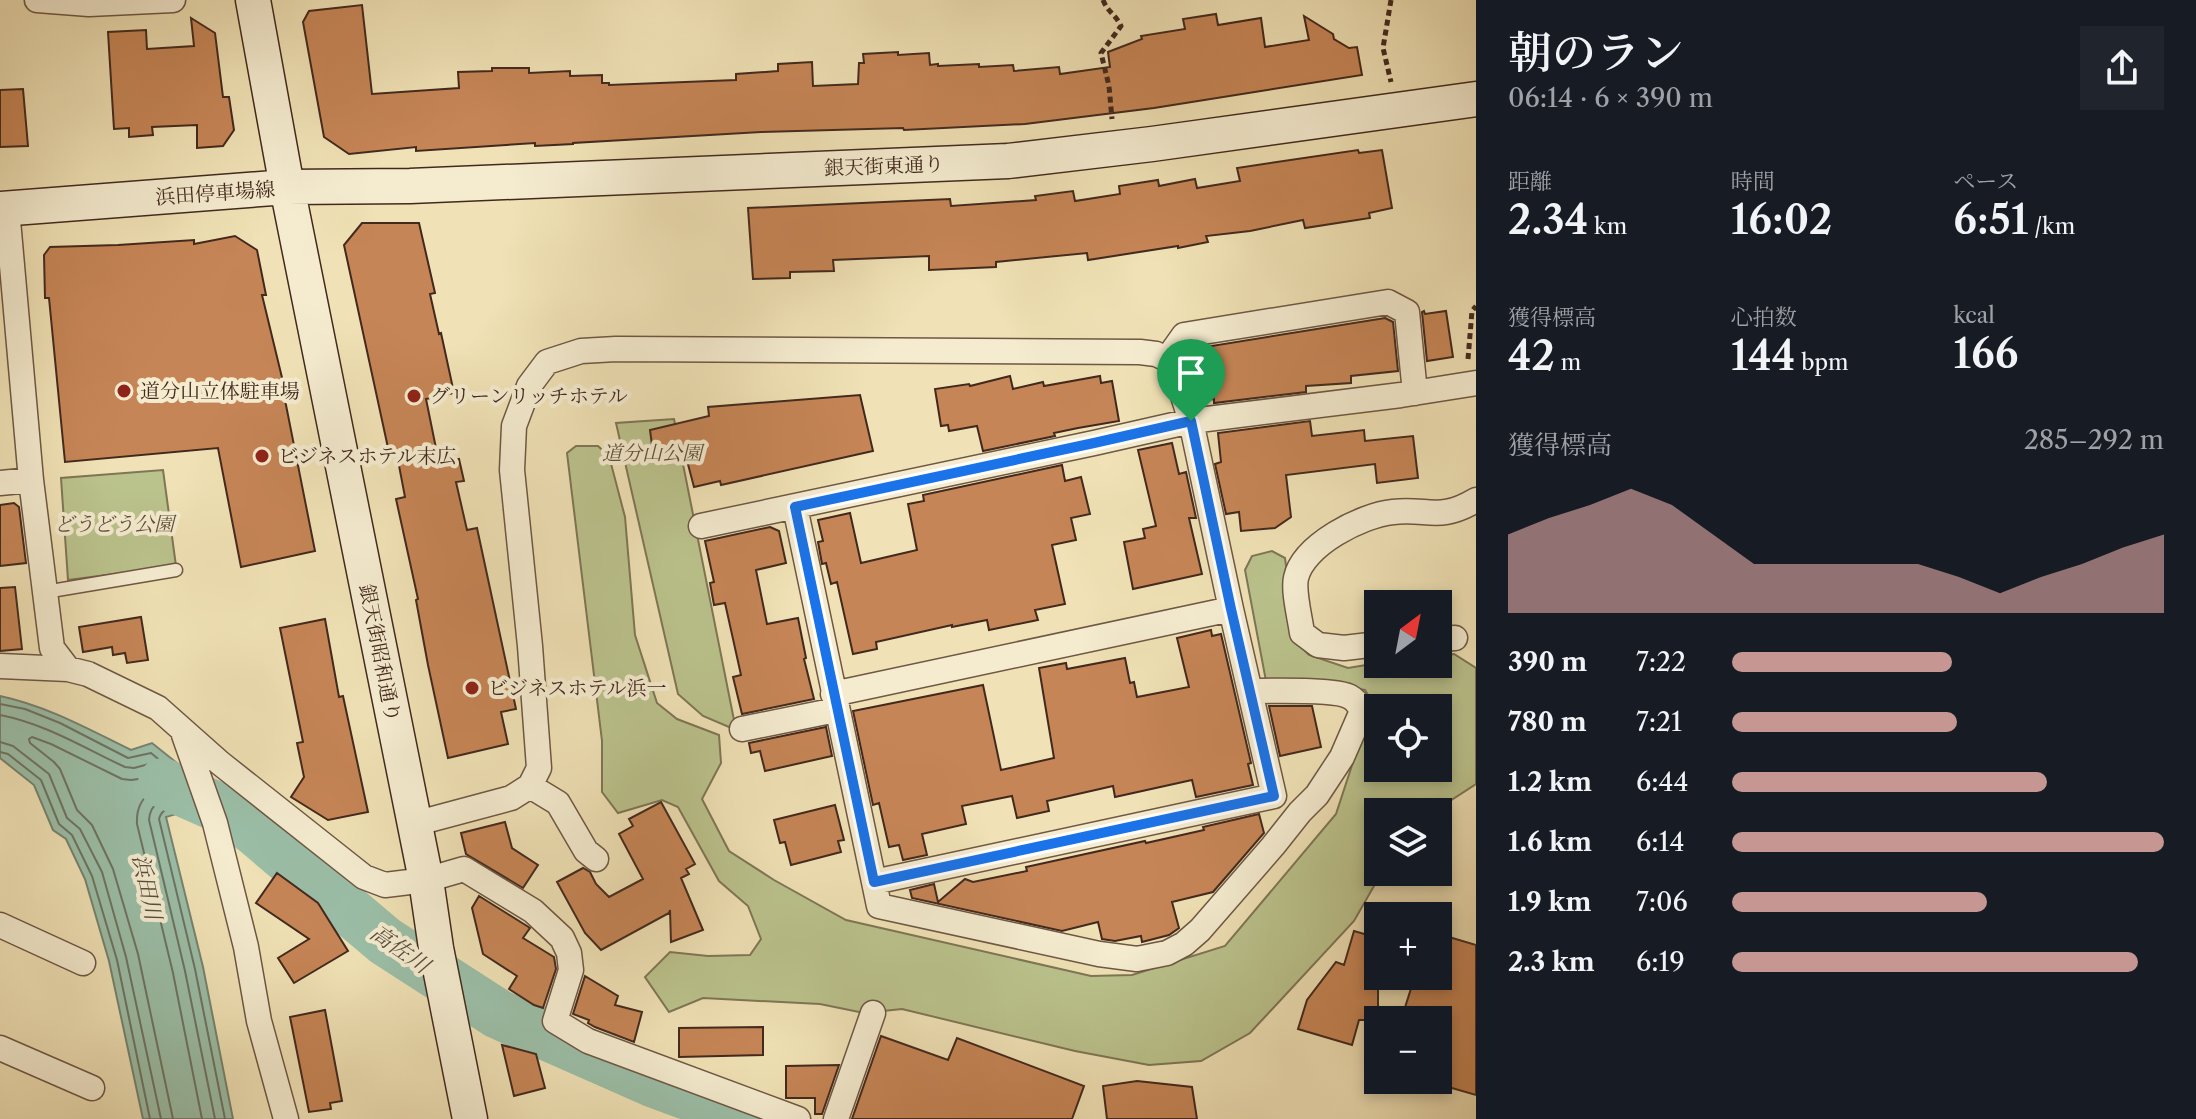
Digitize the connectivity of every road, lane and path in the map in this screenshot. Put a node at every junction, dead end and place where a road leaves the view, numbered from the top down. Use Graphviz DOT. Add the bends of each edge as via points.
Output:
graph roads {
  1 [pos="37,0"];
  2 [pos="173,0"];
  3 [pos="253,0"];
  4 [pos="1103,0"];
  5 [pos="1391,0"];
  6 [pos="1391,83"];
  7 [pos="1476,99"];
  8 [pos="1114,124"];
  9 [pos="287,187"];
  10 [pos="4,209"];
  11 [pos="1476,306"];
  12 [pos="1167,359"];
  13 [pos="1471,384"];
  14 [pos="1415,393"];
  15 [pos="1191,421"];
  16 [pos="31,480"];
  17 [pos="0,483"];
  18 [pos="1476,500"];
  19 [pos="795,507"];
  20 [pos="701,526"];
  21 [pos="176,570"];
  22 [pos="45,592"];
  23 [pos="1231,609"];
  24 [pos="1364,646"];
  25 [pos="0,666"];
  26 [pos="68,669"];
  27 [pos="1250,691"];
  28 [pos="834,702"];
  29 [pos="742,729"];
  30 [pos="182,731"];
  31 [pos="530,786"];
  32 [pos="1274,796"];
  33 [pos="414,824"];
  34 [pos="1283,834"];
  35 [pos="596,859"];
  36 [pos="426,880"];
  37 [pos="874,882"];
  38 [pos="0,925"];
  39 [pos="83,963"];
  40 [pos="873,1013"];
  41 [pos="0,1048"];
  42 [pos="92,1088"];
  43 [pos="286,1119"];
  44 [pos="470,1119"];
  45 [pos="798,1119"];
  46 [pos="836,1119"];
  1 -- 2 [label="street"];
  3 -- 9 [label="street, 浜田停車場線"];
  4 -- 8 [label="path" via="1121,26 1101,53"];
  5 -- 6 [label="path" via="1383,48"];
  7 -- 9 [label="street, 銀天街東通り" via="1008,161"];
  9 -- 10 [label="street, 浜田停車場線"];
  9 -- 33 [label="street, 銀天街昭和通り"];
  10 -- 16 [label="street"];
  11 -- 13 [label="path"];
  12 -- 14 [label="street" via="1184,335 1388,302 1407,312"];
  12 -- 15 [label="street"];
  12 -- 31 [label="street" via="1140,352 616,349 581,351 547,362 529,386 514,426 512,470 539,768"];
  13 -- 14 [label="street"];
  14 -- 15 [label="street"];
  15 -- 19 [label="street"];
  15 -- 23 [label="street"];
  16 -- 17 [label="street"];
  16 -- 22 [label="street"];
  18 -- 24 [label="street" via="1441,514 1395,511 1366,517 1302,562 1295,580 1302,633 1318,645"];
  19 -- 20 [label="street"];
  19 -- 28 [label="street"];
  21 -- 22 [label="lane"];
  22 -- 26 [label="street" via="52,648"];
  23 -- 27 [label="street"];
  23 -- 28 [label="street"];
  25 -- 26 [label="street"];
  26 -- 30 [label="street" via="158,708"];
  27 -- 32 [label="street"];
  27 -- 34 [label="street" via="1347,695 1362,711 1342,757"];
  28 -- 29 [label="street"];
  28 -- 37 [label="street"];
  30 -- 36 [label="street" via="364,877 385,885"];
  30 -- 43 [label="street" via="215,823"];
  31 -- 33 [label="street" via="511,798"];
  31 -- 35 [label="street" via="558,803"];
  32 -- 34 [label="street"];
  32 -- 37 [label="street"];
  33 -- 36 [label="street, 銀天街昭和通り"];
  34 -- 37 [label="street" via="1184,944 1137,959 879,906"];
  36 -- 44 [label="street, 銀天街昭和通り"];
  36 -- 45 [label="street" via="464,869 533,911 562,938 571,970 555,1021 588,1041"];
  38 -- 39 [label="street"];
  40 -- 46 [label="street"];
  41 -- 42 [label="street"];
}
